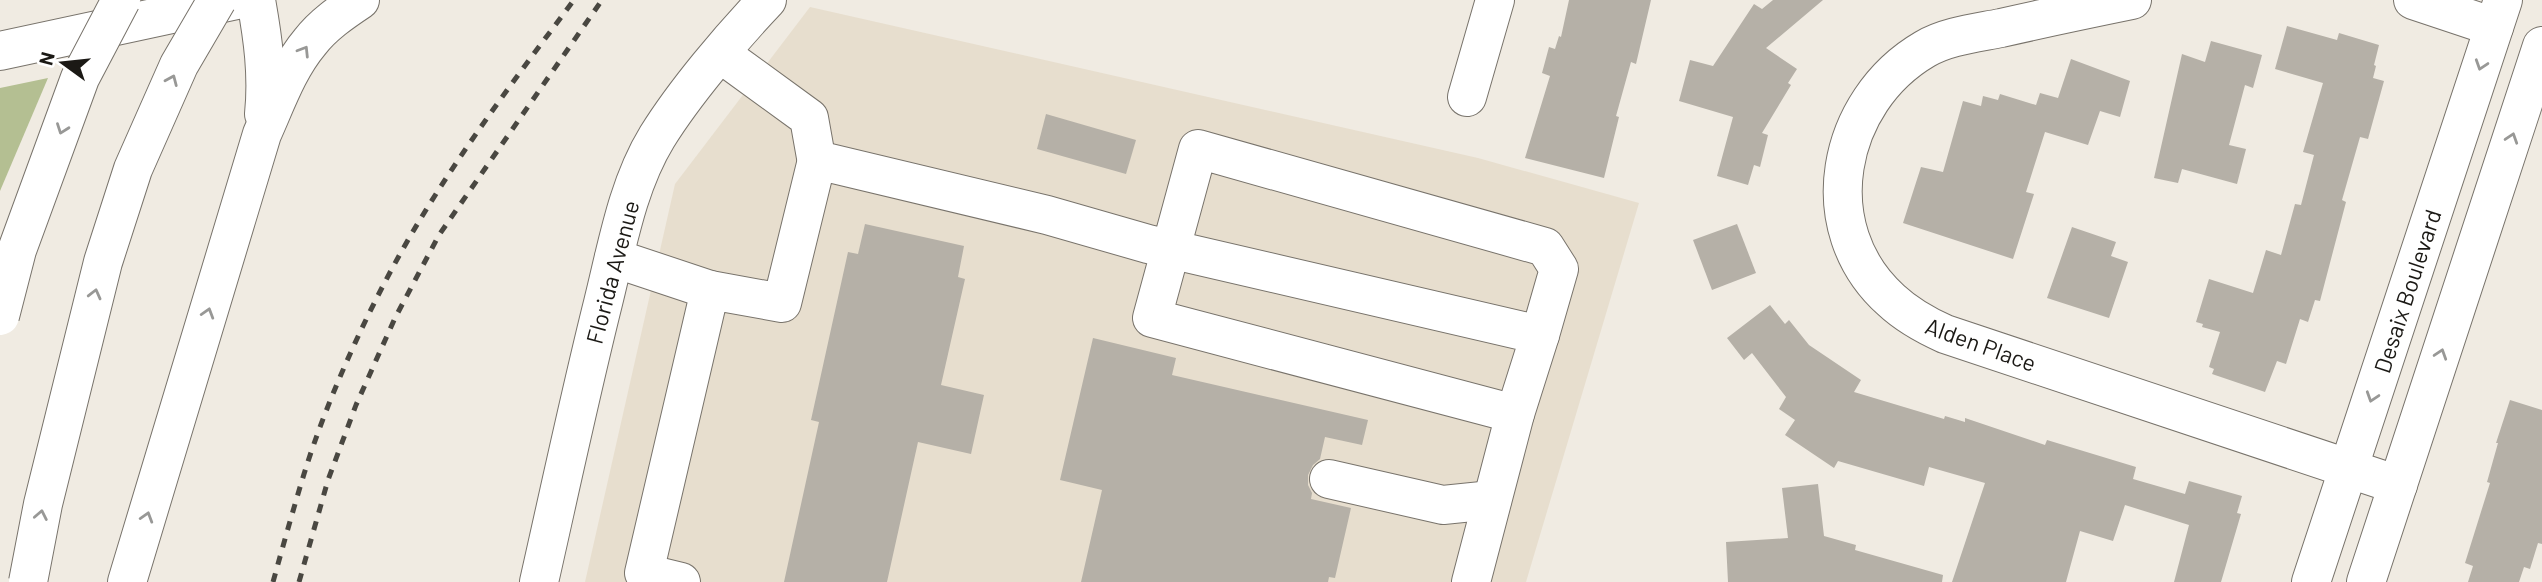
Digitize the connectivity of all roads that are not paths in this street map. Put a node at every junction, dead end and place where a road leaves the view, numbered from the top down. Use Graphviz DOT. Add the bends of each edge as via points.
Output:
graph roads {
  1 [pos="121,0"];
  2 [pos="217,0"];
  3 [pos="237,0"];
  4 [pos="256,0"];
  5 [pos="360,0"];
  6 [pos="767,0"];
  7 [pos="1495,0"];
  8 [pos="2132,0"];
  9 [pos="2413,0"];
  10 [pos="2498,13"];
  11 [pos="2542,46"];
  12 [pos="0,51"];
  13 [pos="721,54"];
  14 [pos="1467,97"];
  15 [pos="262,134"];
  16 [pos="817,163"];
  17 [pos="1171,249"];
  18 [pos="614,258"];
  19 [pos="710,290"];
  20 [pos="0,316"];
  21 [pos="1540,335"];
  22 [pos="1515,414"];
  23 [pos="2348,469"];
  24 [pos="1329,479"];
  25 [pos="2398,485"];
  26 [pos="1492,500"];
  27 [pos="28,582"];
  28 [pos="127,582"];
  29 [pos="539,582"];
  30 [pos="681,582"];
  31 [pos="1471,582"];
  32 [pos="2311,582"];
  33 [pos="2366,582"];
  1 -- 20 [label="main road, one-way, bridge" via="80,78 17,250"];
  27 -- 2 [label="main road, one-way, bridge" via="103,262 129,183 178,65"];
  3 -- 12 [label="main road"];
  4 -- 15 [label="main road" via="267,87"];
  15 -- 5 [label="main road, one-way" via="310,41"];
  6 -- 13 [label="main road, Florida Avenue"];
  7 -- 14 [label="main road"];
  8 -- 23 [label="main road, Alden Place" via="1936,43 1902,64 1860,115 1845,165 1846,218 1858,256 1889,299 1944,334"];
  9 -- 10 [label="main road"];
  10 -- 23 [label="main road, Desaix Boulevard, one-way"];
  25 -- 11 [label="main road, one-way"];
  13 -- 16 [label="main road" via="809,118"];
  13 -- 18 [label="main road, Florida Avenue" via="657,138 637,178"];
  28 -- 15 [label="main road, one-way"];
  16 -- 17 [label="main road" via="1034,212"];
  16 -- 19 [label="main road" via="782,303"];
  17 -- 21 [label="main road"];
  17 -- 21 [label="main road" via="1198,149 1545,247 1559,270"];
  17 -- 22 [label="main road" via="1152,318"];
  18 -- 19 [label="main road"];
  18 -- 29 [label="main road, Florida Avenue"];
  19 -- 30 [label="main road" via="644,573"];
  21 -- 22 [label="main road"];
  22 -- 26 [label="main road"];
  23 -- 25 [label="main road, Alden Place"];
  23 -- 32 [label="main road, Desaix Boulevard"];
  24 -- 26 [label="main road" via="1443,505"];
  25 -- 33 [label="main road"];
  26 -- 31 [label="main road"];
}
